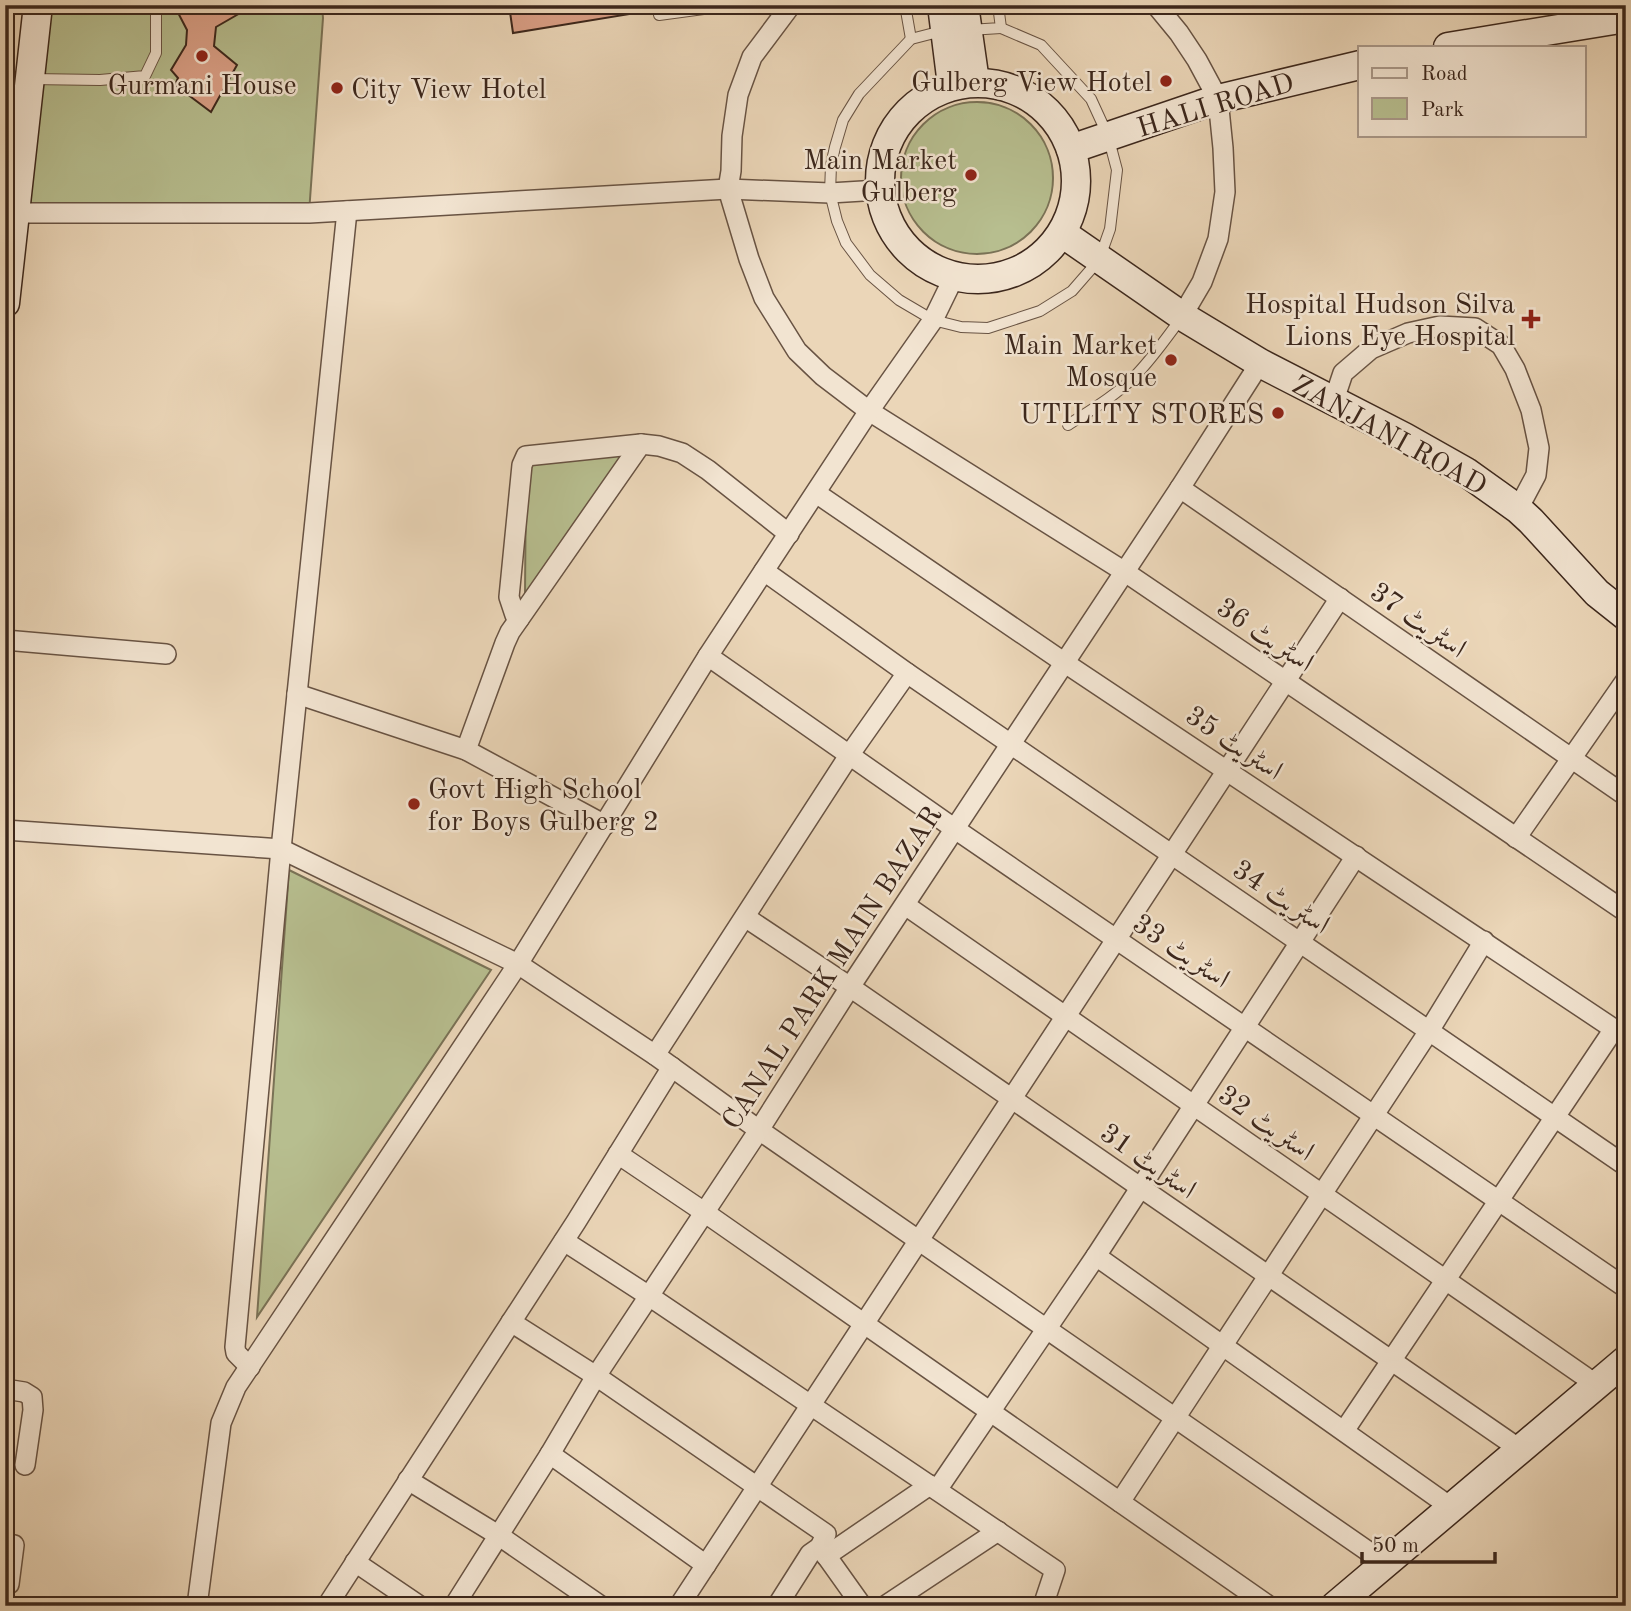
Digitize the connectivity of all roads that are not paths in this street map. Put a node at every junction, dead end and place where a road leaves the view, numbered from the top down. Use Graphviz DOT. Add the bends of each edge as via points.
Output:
graph roads {
  1 [pos="38,5"];
  2 [pos="154,5"];
  3 [pos="657,5"];
  4 [pos="733,5"];
  5 [pos="791,5"];
  6 [pos="905,5"];
  7 [pos="998,5"];
  8 [pos="1156,5"];
  9 [pos="1622,5"];
  10 [pos="955,18"];
  11 [pos="1626,19"];
  12 [pos="1001,28"];
  13 [pos="911,38"];
  14 [pos="1454,46"];
  15 [pos="1358,65"];
  16 [pos="30,79"];
  17 [pos="963,83"];
  18 [pos="1218,99"];
  19 [pos="1108,136"];
  20 [pos="1071,149"];
  21 [pos="728,190"];
  22 [pos="879,190"];
  23 [pos="830,193"];
  24 [pos="347,211"];
  25 [pos="16,213"];
  26 [pos="1062,233"];
  27 [pos="1100,260"];
  28 [pos="954,277"];
  29 [pos="5,303"];
  30 [pos="1182,316"];
  31 [pos="933,320"];
  32 [pos="1260,363"];
  33 [pos="1334,400"];
  34 [pos="869,411"];
  35 [pos="1068,425"];
  36 [pos="641,444"];
  37 [pos="1180,488"];
  38 [pos="816,493"];
  39 [pos="1518,509"];
  40 [pos="789,534"];
  41 [pos="764,571"];
  42 [pos="1125,572"];
  43 [pos="1340,598"];
  44 [pos="1626,616"];
  45 [pos="519,619"];
  46 [pos="5,640"];
  47 [pos="166,653"];
  48 [pos="708,656"];
  49 [pos="1065,663"];
  50 [pos="907,673"];
  51 [pos="1626,680"];
  52 [pos="1286,681"];
  53 [pos="297,694"];
  54 [pos="1011,744"];
  55 [pos="466,750"];
  56 [pos="850,754"];
  57 [pos="1572,759"];
  58 [pos="1227,770"];
  59 [pos="1626,796"];
  60 [pos="605,825"];
  61 [pos="955,829"];
  62 [pos="5,830"];
  63 [pos="1516,838"];
  64 [pos="281,849"];
  65 [pos="1172,854"];
  66 [pos="1356,856"];
  67 [pos="905,905"];
  68 [pos="1626,912"];
  69 [pos="745,917"];
  70 [pos="1116,940"];
  71 [pos="1484,941"];
  72 [pos="1300,942"];
  73 [pos="518,964"];
  74 [pos="850,988"];
  75 [pos="1066,1016"];
  76 [pos="1245,1027"];
  77 [pos="1429,1031"];
  78 [pos="1620,1033"];
  79 [pos="655,1055"];
  80 [pos="672,1067"];
  81 [pos="1012,1099"];
  82 [pos="1194,1105"];
  83 [pos="1373,1115"];
  84 [pos="1555,1117"];
  85 [pos="759,1130"];
  86 [pos="618,1154"];
  87 [pos="1626,1166"];
  88 [pos="1140,1188"];
  89 [pos="1322,1194"];
  90 [pos="1499,1201"];
  91 [pos="704,1212"];
  92 [pos="564,1241"];
  93 [pos="919,1241"];
  94 [pos="1096,1256"];
  95 [pos="1268,1275"];
  96 [pos="1445,1280"];
  97 [pos="1626,1288"];
  98 [pos="649,1296"];
  99 [pos="511,1322"];
  100 [pos="864,1324"];
  101 [pos="1046,1329"];
  102 [pos="1223,1345"];
  103 [pos="1391,1360"];
  104 [pos="1626,1360"];
  105 [pos="250,1367"];
  106 [pos="596,1376"];
  107 [pos="1597,1385"];
  108 [pos="5,1389"];
  109 [pos="811,1405"];
  110 [pos="990,1411"];
  111 [pos="1175,1418"];
  112 [pos="1343,1431"];
  113 [pos="1521,1450"];
  114 [pos="551,1454"];
  115 [pos="25,1465"];
  116 [pos="408,1480"];
  117 [pos="757,1487"];
  118 [pos="933,1488"];
  119 [pos="1120,1502"];
  120 [pos="1452,1507"];
  121 [pos="998,1531"];
  122 [pos="498,1535"];
  123 [pos="13,1545"];
  124 [pos="823,1552"];
  125 [pos="355,1562"];
  126 [pos="1385,1563"];
  127 [pos="706,1565"];
  128 [pos="5,1587"];
  129 [pos="1345,1602"];
  130 [pos="197,1606"];
  131 [pos="327,1606"];
  132 [pos="420,1606"];
  133 [pos="454,1606"];
  134 [pos="601,1606"];
  135 [pos="679,1606"];
  136 [pos="777,1606"];
  137 [pos="862,1606"];
  138 [pos="885,1606"];
  139 [pos="1043,1606"];
  140 [pos="1269,1606"];
  1 -- 16 [label="street"];
  2 -- 16 [label="lane" via="156,53 145,76"];
  3 -- 4 [label="lane" via="659,15"];
  5 -- 21 [label="street" via="752,57 738,94"];
  6 -- 13 [label="lane"];
  7 -- 12 [label="lane"];
  8 -- 18 [label="street" via="1191,51"];
  9 -- 11 [label="street"];
  10 -- 12 [label="lane"];
  10 -- 13 [label="lane"];
  10 -- 17 [label="street"];
  11 -- 14 [label="street"];
  12 -- 19 [label="lane" via="1041,45 1091,99"];
  13 -- 23 [label="lane" via="859,94 843,120 831,165"];
  15 -- 18 [label="street, HALI ROAD"];
  16 -- 25 [label="street"];
  17 -- 20 [label="street" via="999,84 1023,93 1044,107"];
  17 -- 22 [label="street" via="931,93 897,124 886,144"];
  18 -- 19 [label="street, HALI ROAD"];
  18 -- 30 [label="street" via="1226,192 1218,239 1202,282"];
  19 -- 20 [label="street, HALI ROAD"];
  19 -- 27 [label="lane" via="1117,170 1110,229"];
  20 -- 26 [label="street" via="1076,183 1070,218"];
  21 -- 23 [label="street"];
  21 -- 24 [label="street"];
  21 -- 34 [label="street, اسٹریٹ 36" via="748,259 770,309 797,351"];
  22 -- 23 [label="street"];
  22 -- 28 [label="street" via="887,219 903,245 926,265"];
  23 -- 31 [label="lane" via="846,243 870,275"];
  24 -- 25 [label="street"];
  24 -- 53 [label="street"];
  25 -- 29 [label="street"];
  26 -- 27 [label="street, ZANJANI ROAD"];
  26 -- 28 [label="street" via="1049,250 1015,273 974,280"];
  27 -- 30 [label="street, ZANJANI ROAD"];
  27 -- 31 [label="lane" via="1072,291 1040,311 988,328"];
  28 -- 31 [label="street"];
  30 -- 32 [label="street, ZANJANI ROAD"];
  30 -- 35 [label="lane" via="1134,376"];
  31 -- 34 [label="street"];
  32 -- 33 [label="street, ZANJANI ROAD"];
  32 -- 37 [label="street, CANAL PARK MAIN BAZAR"];
  33 -- 39 [label="street, ZANJANI ROAD" via="1466,471"];
  33 -- 39 [label="street" via="1343,373 1371,349 1440,326 1475,328 1501,345 1516,369 1531,410 1539,448 1536,475"];
  34 -- 38 [label="street"];
  34 -- 42 [label="street, اسٹریٹ 36"];
  36 -- 40 [label="street" via="682,453"];
  36 -- 45 [label="street"];
  36 -- 45 [label="street" via="526,456 509,597"];
  37 -- 42 [label="street, CANAL PARK MAIN BAZAR"];
  37 -- 43 [label="street, اسٹریٹ 37"];
  38 -- 40 [label="street"];
  38 -- 49 [label="street, اسٹریٹ 35"];
  39 -- 44 [label="street, ZANJANI ROAD" via="1597,593"];
  40 -- 41 [label="street"];
  41 -- 48 [label="street"];
  41 -- 50 [label="street, اسٹریٹ 34"];
  42 -- 49 [label="street, CANAL PARK MAIN BAZAR"];
  42 -- 52 [label="street, اسٹریٹ 36"];
  43 -- 52 [label="street"];
  43 -- 57 [label="street, اسٹریٹ 37"];
  45 -- 55 [label="street" via="505,643"];
  46 -- 47 [label="street"];
  48 -- 56 [label="street, اسٹریٹ 33"];
  48 -- 60 [label="street"];
  49 -- 54 [label="street, CANAL PARK MAIN BAZAR"];
  49 -- 58 [label="street, اسٹریٹ 35"];
  50 -- 54 [label="street, اسٹریٹ 34"];
  50 -- 56 [label="street"];
  51 -- 57 [label="street"];
  52 -- 58 [label="street"];
  52 -- 63 [label="street, اسٹریٹ 36"];
  53 -- 55 [label="street"];
  53 -- 64 [label="street"];
  54 -- 61 [label="street, CANAL PARK MAIN BAZAR"];
  54 -- 65 [label="street, اسٹریٹ 34"];
  55 -- 60 [label="street"];
  56 -- 61 [label="street, اسٹریٹ 33"];
  56 -- 69 [label="street"];
  57 -- 59 [label="street, اسٹریٹ 37"];
  57 -- 63 [label="street"];
  58 -- 65 [label="street"];
  58 -- 66 [label="street, اسٹریٹ 35"];
  60 -- 73 [label="street"];
  61 -- 67 [label="street, CANAL PARK MAIN BAZAR"];
  61 -- 70 [label="street, اسٹریٹ 33"];
  62 -- 64 [label="street"];
  63 -- 68 [label="street, اسٹریٹ 36"];
  64 -- 73 [label="street"];
  64 -- 105 [label="street" via="235,1347"];
  65 -- 70 [label="street"];
  65 -- 72 [label="street, اسٹریٹ 34"];
  66 -- 71 [label="street, اسٹریٹ 35"];
  66 -- 72 [label="street"];
  67 -- 74 [label="street, CANAL PARK MAIN BAZAR"];
  67 -- 75 [label="street, اسٹریٹ 32"];
  69 -- 74 [label="street, اسٹریٹ 31"];
  69 -- 79 [label="street"];
  70 -- 75 [label="street"];
  70 -- 76 [label="street, اسٹریٹ 33"];
  71 -- 77 [label="street"];
  71 -- 78 [label="street, اسٹریٹ 35"];
  72 -- 76 [label="street"];
  72 -- 77 [label="street, اسٹریٹ 34"];
  73 -- 79 [label="street"];
  73 -- 105 [label="street"];
  74 -- 81 [label="street, اسٹریٹ 31"];
  74 -- 85 [label="street, CANAL PARK MAIN BAZAR"];
  75 -- 81 [label="street"];
  75 -- 82 [label="street, اسٹریٹ 32"];
  76 -- 82 [label="street"];
  76 -- 83 [label="street, اسٹریٹ 33"];
  77 -- 83 [label="street"];
  77 -- 84 [label="street, اسٹریٹ 34"];
  78 -- 84 [label="street"];
  79 -- 80 [label="street"];
  80 -- 85 [label="street"];
  80 -- 86 [label="street"];
  81 -- 88 [label="street, اسٹریٹ 31"];
  81 -- 93 [label="street"];
  82 -- 88 [label="street"];
  82 -- 89 [label="street, اسٹریٹ 32"];
  83 -- 89 [label="street"];
  83 -- 90 [label="street, اسٹریٹ 33"];
  84 -- 87 [label="street, اسٹریٹ 34"];
  84 -- 90 [label="street"];
  85 -- 91 [label="street, CANAL PARK MAIN BAZAR"];
  85 -- 93 [label="street"];
  86 -- 91 [label="street"];
  86 -- 92 [label="street"];
  88 -- 94 [label="street"];
  88 -- 95 [label="street, اسٹریٹ 31"];
  89 -- 95 [label="street"];
  89 -- 96 [label="street, اسٹریٹ 32"];
  90 -- 96 [label="street"];
  90 -- 97 [label="street, اسٹریٹ 33"];
  91 -- 98 [label="street, CANAL PARK MAIN BAZAR"];
  91 -- 100 [label="street"];
  92 -- 98 [label="street"];
  92 -- 99 [label="street"];
  93 -- 100 [label="street"];
  93 -- 101 [label="street"];
  94 -- 101 [label="street"];
  94 -- 102 [label="street"];
  95 -- 102 [label="street"];
  95 -- 103 [label="street, اسٹریٹ 31"];
  96 -- 103 [label="street"];
  96 -- 107 [label="street, اسٹریٹ 32"];
  98 -- 106 [label="street, CANAL PARK MAIN BAZAR"];
  98 -- 109 [label="street"];
  99 -- 106 [label="street"];
  99 -- 116 [label="street"];
  100 -- 109 [label="street"];
  100 -- 110 [label="street"];
  101 -- 110 [label="street"];
  101 -- 111 [label="street"];
  102 -- 111 [label="street"];
  102 -- 112 [label="street"];
  103 -- 112 [label="street"];
  103 -- 113 [label="street, اسٹریٹ 31"];
  104 -- 107 [label="street"];
  105 -- 130 [label="street" via="221,1423"];
  106 -- 114 [label="street, CANAL PARK MAIN BAZAR"];
  106 -- 117 [label="street"];
  107 -- 113 [label="street"];
  108 -- 115 [label="street" via="32,1397"];
  109 -- 117 [label="street"];
  109 -- 118 [label="street"];
  110 -- 118 [label="street"];
  110 -- 119 [label="street"];
  111 -- 119 [label="street"];
  111 -- 126 [label="street"];
  112 -- 120 [label="street"];
  113 -- 120 [label="street"];
  114 -- 122 [label="street, CANAL PARK MAIN BAZAR"];
  114 -- 127 [label="street"];
  116 -- 122 [label="street"];
  116 -- 125 [label="street"];
  117 -- 124 [label="street" via="826,1534"];
  117 -- 127 [label="street"];
  118 -- 121 [label="street"];
  118 -- 124 [label="street"];
  119 -- 140 [label="street"];
  120 -- 126 [label="street"];
  121 -- 138 [label="street"];
  121 -- 139 [label="street" via="1055,1570"];
  122 -- 133 [label="street, CANAL PARK MAIN BAZAR"];
  122 -- 134 [label="street"];
  123 -- 128 [label="street"];
  124 -- 136 [label="street" via="810,1554"];
  124 -- 137 [label="street"];
  125 -- 131 [label="street"];
  125 -- 132 [label="street"];
  126 -- 129 [label="street"];
  127 -- 135 [label="street"];
}
